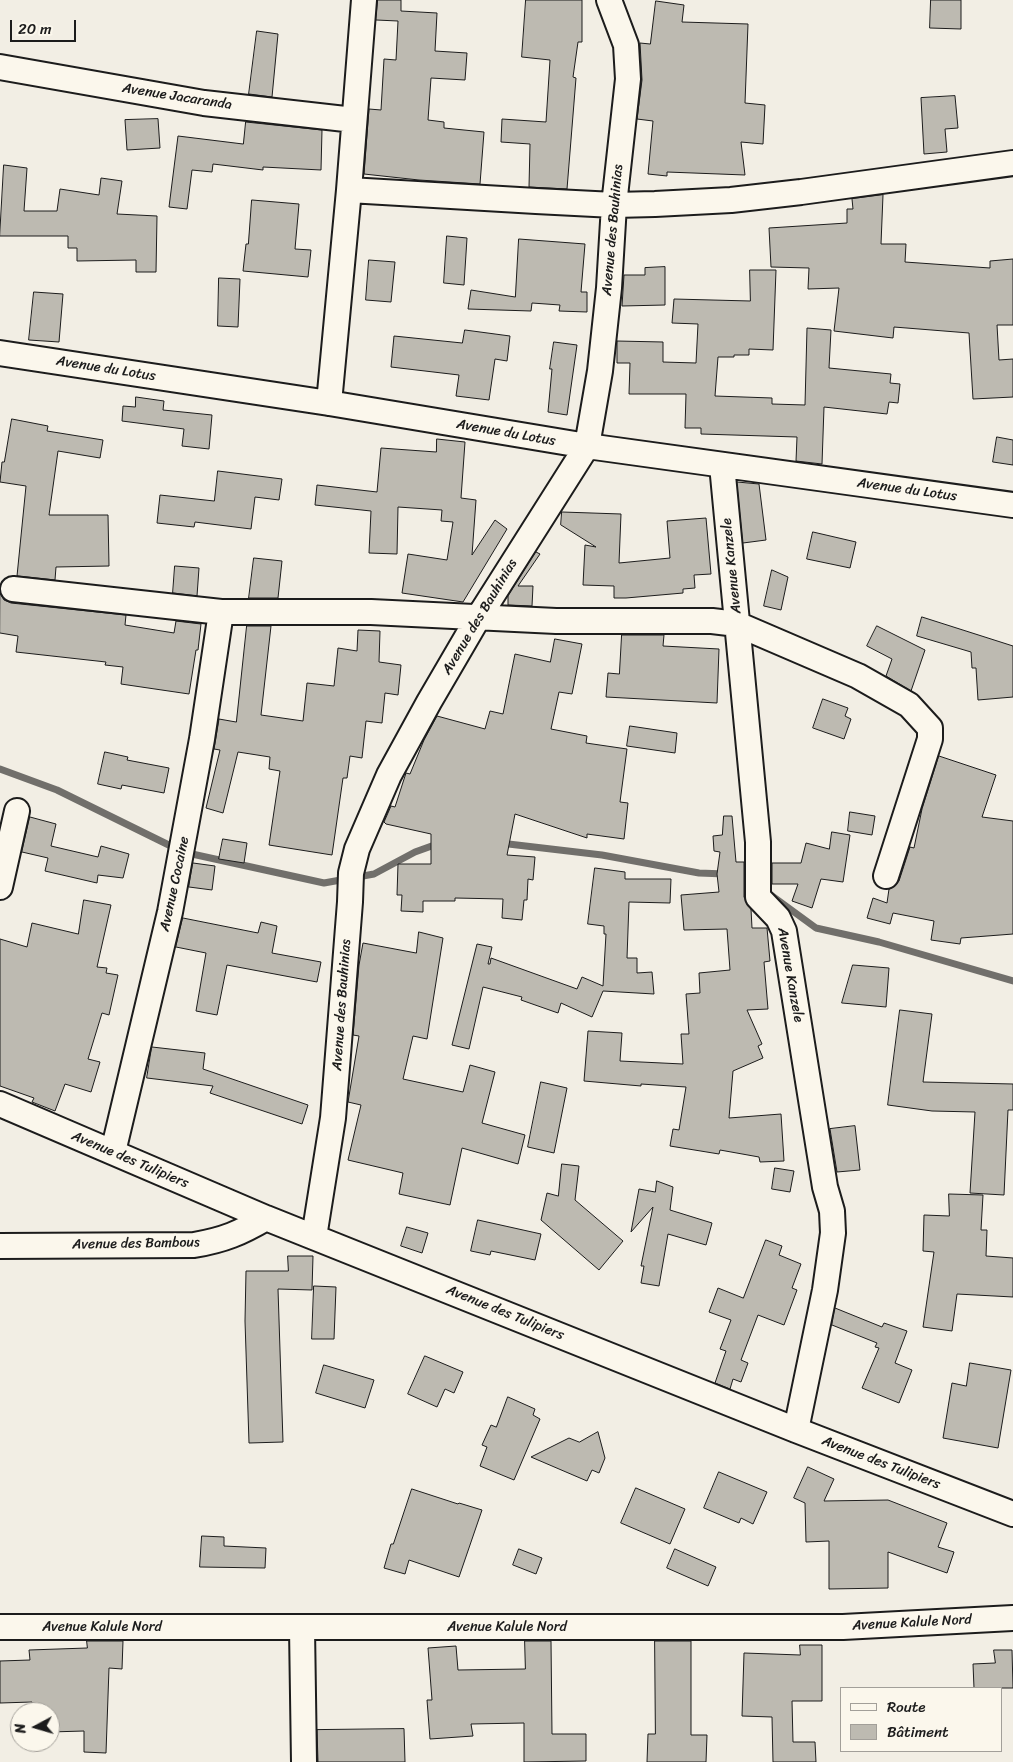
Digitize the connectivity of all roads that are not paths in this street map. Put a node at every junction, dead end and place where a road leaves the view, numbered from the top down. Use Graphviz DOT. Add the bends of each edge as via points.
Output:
graph roads {
  1 [pos="364,0"];
  2 [pos="609,0"];
  3 [pos="0,67"];
  4 [pos="354,120"];
  5 [pos="1013,163"];
  6 [pos="349,190"];
  7 [pos="614,205"];
  8 [pos="0,353"];
  9 [pos="329,403"];
  10 [pos="587,446"];
  11 [pos="722,465"];
  12 [pos="1013,505"];
  13 [pos="13,588"];
  14 [pos="221,612"];
  15 [pos="478,618"];
  16 [pos="737,624"];
  17 [pos="17,811"];
  18 [pos="886,876"];
  19 [pos="0,887"];
  20 [pos="0,1104"];
  21 [pos="112,1152"];
  22 [pos="266,1218"];
  23 [pos="314,1238"];
  24 [pos="0,1246"];
  25 [pos="796,1430"];
  26 [pos="1013,1514"];
  27 [pos="1013,1618"];
  28 [pos="0,1627"];
  29 [pos="302,1628"];
  30 [pos="304,1762"];
  1 -- 4 [label="street"];
  2 -- 7 [label="street, Avenue des Bauhinias" via="626,45 628,62"];
  3 -- 4 [label="street, Avenue Jacaranda" via="204,103"];
  4 -- 6 [label="street"];
  5 -- 7 [label="street" via="739,199"];
  6 -- 7 [label="street"];
  6 -- 9 [label="street"];
  7 -- 10 [label="street, Avenue des Bauhinias" via="600,371"];
  8 -- 9 [label="street, Avenue du Lotus"];
  9 -- 10 [label="street, Avenue du Lotus"];
  10 -- 11 [label="street, Avenue du Lotus"];
  10 -- 15 [label="street, Avenue des Bauhinias"];
  11 -- 12 [label="street, Avenue du Lotus"];
  11 -- 16 [label="street, Avenue Kanzele"];
  13 -- 14 [label="street"];
  14 -- 15 [label="street" via="371,612"];
  14 -- 21 [label="street, Avenue Cocaine" via="170,912"];
  15 -- 16 [label="street"];
  15 -- 23 [label="street, Avenue des Bauhinias" via="389,775 357,849 351,873 333,1118"];
  16 -- 18 [label="street" via="858,676 909,705 930,728 930,739"];
  16 -- 25 [label="street, Avenue Kanzele" via="758,842 758,892 784,931 825,1187 832,1211 833,1233 825,1290"];
  17 -- 19 [label="street"];
  20 -- 21 [label="street, Avenue des Tulipiers"];
  21 -- 22 [label="street, Avenue des Tulipiers"];
  22 -- 23 [label="street, Avenue des Tulipiers"];
  22 -- 24 [label="street, Avenue des Bambous" via="219,1241 194,1245"];
  23 -- 25 [label="street, Avenue des Tulipiers"];
  25 -- 26 [label="street, Avenue des Tulipiers"];
  27 -- 29 [label="street, Avenue Kalule Nord" via="843,1627"];
  28 -- 29 [label="street, Avenue Kalule Nord"];
  29 -- 30 [label="street"];
}
